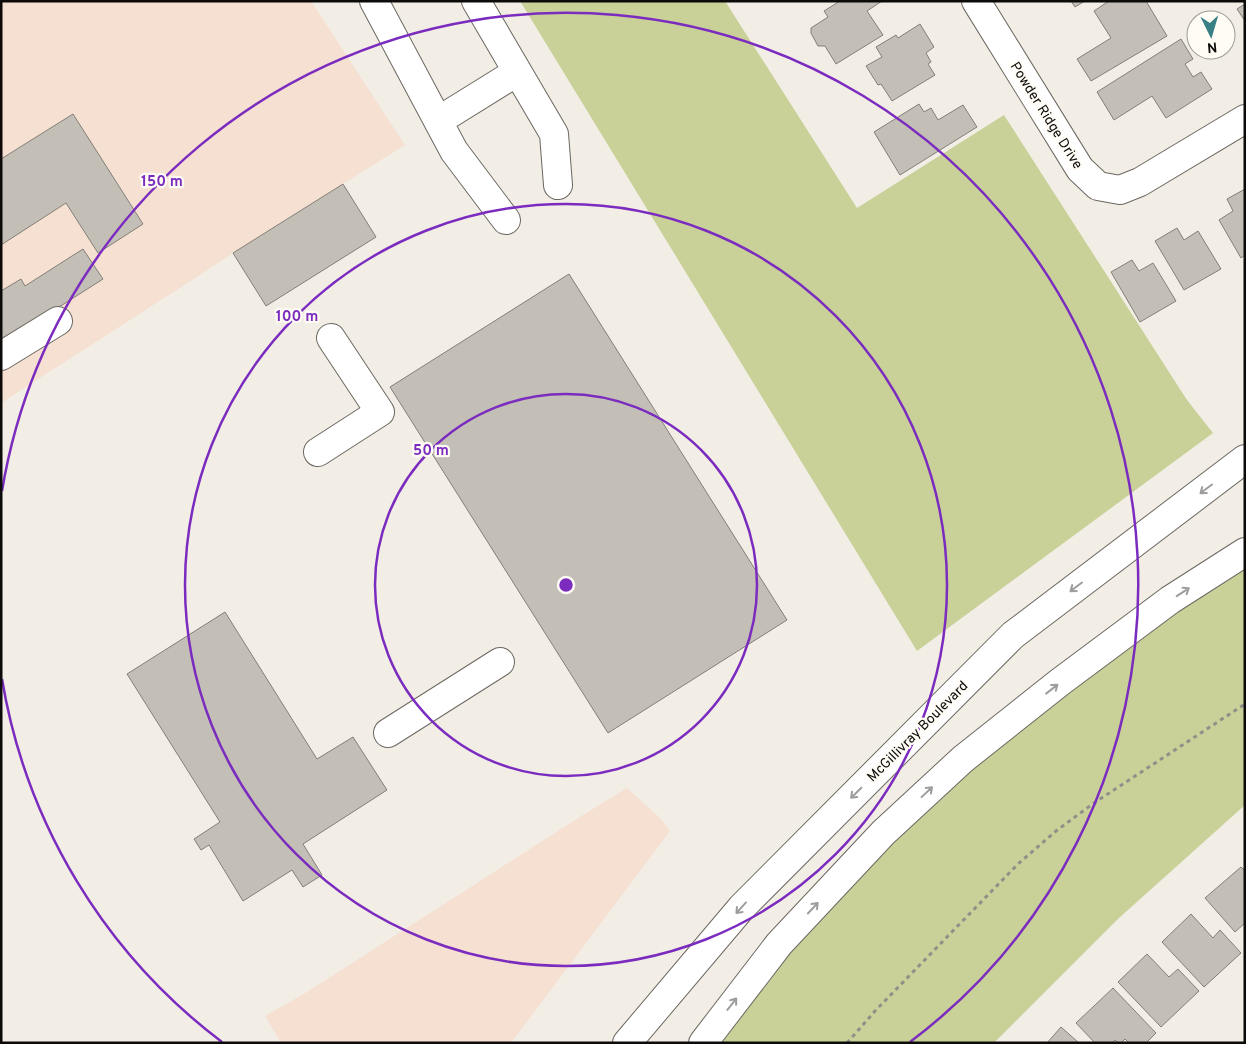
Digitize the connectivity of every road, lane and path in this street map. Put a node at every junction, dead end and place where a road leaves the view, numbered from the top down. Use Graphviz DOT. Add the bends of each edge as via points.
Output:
graph roads {
  1 [pos="374,1"];
  2 [pos="476,1"];
  3 [pos="976,1"];
  4 [pos="517,72"];
  5 [pos="1245,119"];
  6 [pos="438,121"];
  7 [pos="558,185"];
  8 [pos="506,220"];
  9 [pos="58,321"];
  10 [pos="331,338"];
  11 [pos="1,356"];
  12 [pos="318,452"];
  13 [pos="1245,459"];
  14 [pos="1245,552"];
  15 [pos="500,662"];
  16 [pos="1245,704"];
  17 [pos="388,733"];
  18 [pos="627,1043"];
  19 [pos="703,1043"];
  20 [pos="847,1043"];
  1 -- 6 [label="main road"];
  2 -- 4 [label="main road"];
  3 -- 5 [label="main road, Powder Ridge Drive" via="1080,169 1098,186 1120,190 1140,182"];
  4 -- 6 [label="main road"];
  4 -- 7 [label="main road" via="554,134"];
  6 -- 8 [label="main road" via="454,151"];
  9 -- 11 [label="main road"];
  10 -- 12 [label="main road" via="380,412"];
  13 -- 18 [label="main road, McGillivray Boulevard, one-way" via="1013,634 742,907"];
  19 -- 14 [label="main road, one-way" via="780,944 883,833 963,759 1170,600"];
  15 -- 17 [label="main road"];
  16 -- 20 [label="path" via="1056,831 1018,864"];
}
